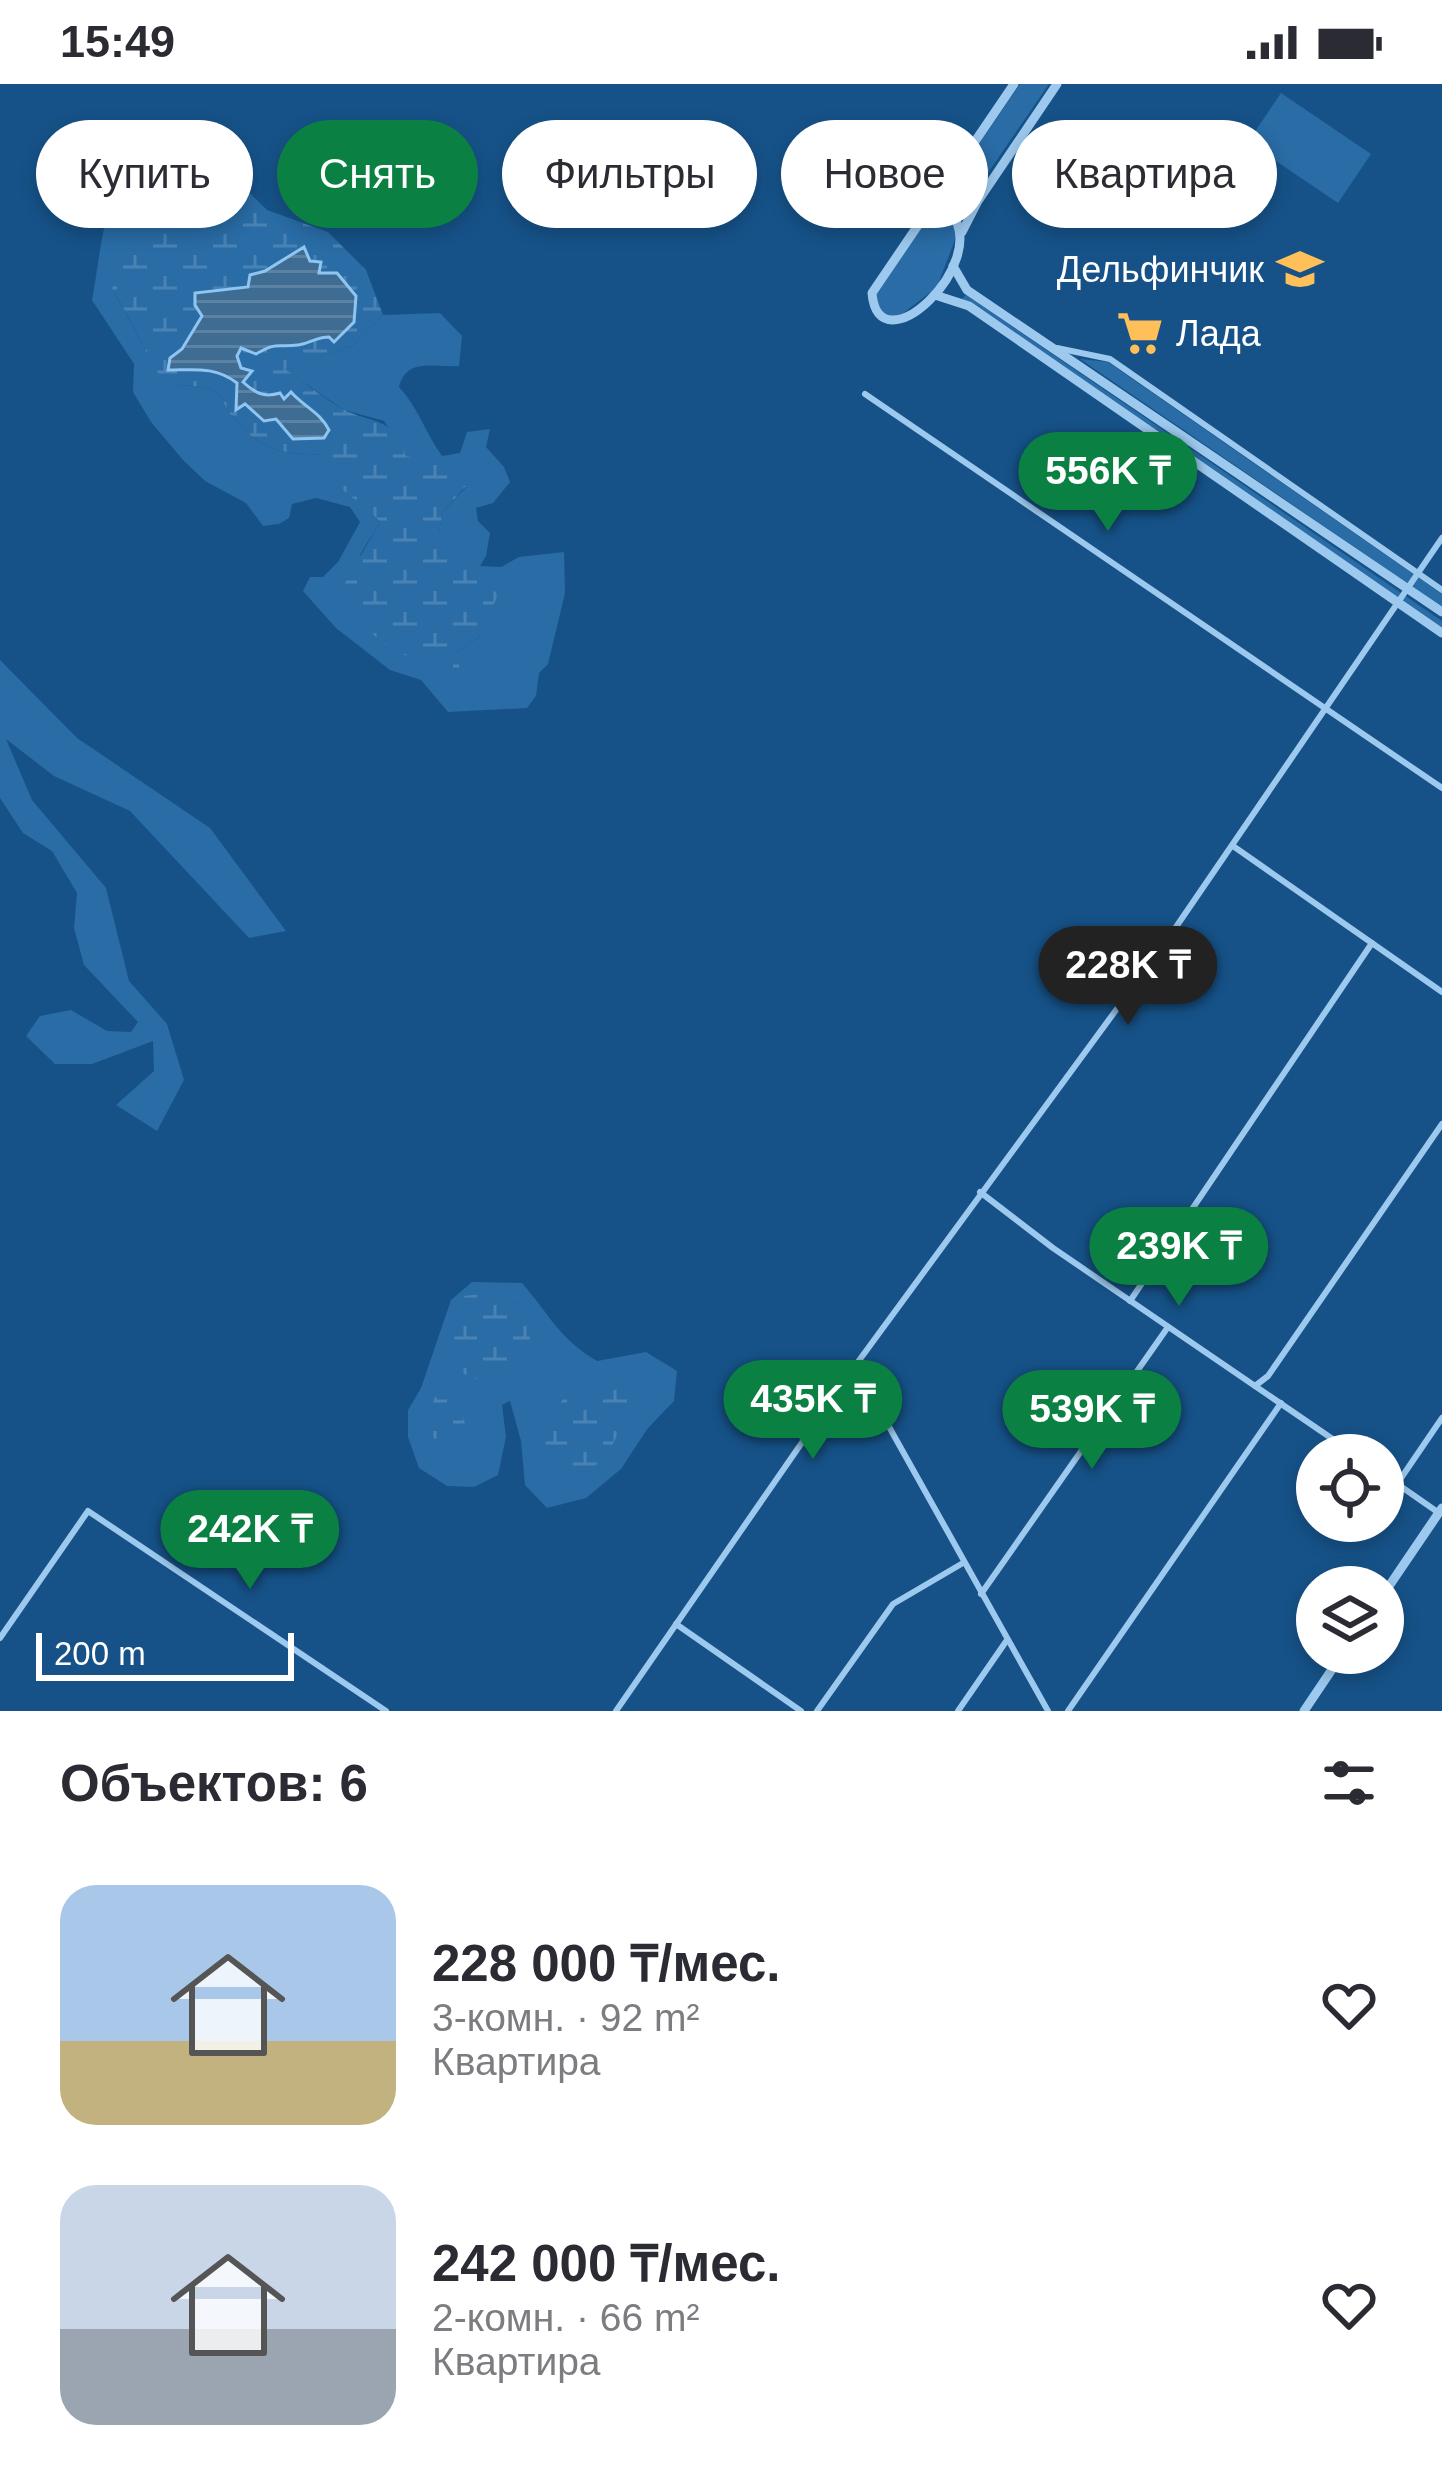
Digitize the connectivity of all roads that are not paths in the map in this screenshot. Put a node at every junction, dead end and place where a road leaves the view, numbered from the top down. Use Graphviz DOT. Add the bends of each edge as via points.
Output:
graph roads {
  1 [pos="1014,84"];
  2 [pos="1057,84"];
  3 [pos="988,122"];
  4 [pos="916,228"];
  5 [pos="960,228"];
  6 [pos="962,232"];
  7 [pos="953,266"];
  8 [pos="935,295"];
  9 [pos="1056,348"];
  10 [pos="865,394"];
  11 [pos="1442,538"];
  12 [pos="1418,574"];
  13 [pos="1408,588"];
  14 [pos="1442,590"];
  15 [pos="1398,603"];
  16 [pos="1442,612"];
  17 [pos="1442,633"];
  18 [pos="1327,710"];
  19 [pos="1442,788"];
  20 [pos="1233,846"];
  21 [pos="1372,943"];
  22 [pos="1442,992"];
  23 [pos="1442,1124"];
  24 [pos="980,1192"];
  25 [pos="1130,1300"];
  26 [pos="1168,1327"];
  27 [pos="855,1366"];
  28 [pos="1255,1386"];
  29 [pos="1281,1403"];
  30 [pos="1442,1418"];
  31 [pos="1326,1434"];
  32 [pos="1404,1474"];
  33 [pos="1404,1488"];
  34 [pos="1440,1510"];
  35 [pos="964,1563"];
  36 [pos="1402,1566"];
  37 [pos="981,1594"];
  38 [pos="676,1624"];
  39 [pos="0,1638"];
  40 [pos="1008,1640"];
  41 [pos="1329,1674"];
  42 [pos="386,1711"];
  43 [pos="616,1711"];
  44 [pos="801,1711"];
  45 [pos="817,1711"];
  46 [pos="958,1711"];
  47 [pos="1048,1711"];
  48 [pos="1068,1711"];
  49 [pos="1304,1711"];
  1 -- 3 [label="street"];
  2 -- 6 [label="street"];
  4 -- 8 [label="street" via="872,293 873,304 886,320 901,321"];
  5 -- 6 [label="street"];
  6 -- 7 [label="street"];
  7 -- 8 [label="street"];
  7 -- 9 [label="street" via="967,290"];
  8 -- 15 [label="street" via="969,306"];
  9 -- 12 [label="street" via="1110,359"];
  9 -- 13 [label="street"];
  10 -- 18 [label="street"];
  11 -- 12 [label="street"];
  12 -- 13 [label="street"];
  12 -- 14 [label="street"];
  13 -- 15 [label="street"];
  13 -- 16 [label="street"];
  15 -- 17 [label="street"];
  15 -- 18 [label="street"];
  18 -- 19 [label="street"];
  18 -- 20 [label="street"];
  20 -- 21 [label="street"];
  20 -- 24 [label="street"];
  21 -- 22 [label="street"];
  21 -- 25 [label="street"];
  23 -- 28 [label="street"];
  24 -- 25 [label="street"];
  24 -- 27 [label="street"];
  25 -- 26 [label="street"];
  26 -- 28 [label="street"];
  26 -- 37 [label="street"];
  27 -- 35 [label="street"];
  27 -- 38 [label="street"];
  28 -- 29 [label="street"];
  29 -- 31 [label="street"];
  29 -- 48 [label="street"];
  30 -- 32 [label="street"];
  33 -- 34 [label="street"];
  34 -- 36 [label="street"];
  35 -- 37 [label="street"];
  35 -- 45 [label="street" via="893,1604"];
  37 -- 40 [label="street"];
  38 -- 43 [label="street"];
  38 -- 44 [label="street"];
  39 -- 42 [label="street" via="88,1511"];
  40 -- 46 [label="street"];
  40 -- 47 [label="street"];
  41 -- 49 [label="street"];
}
